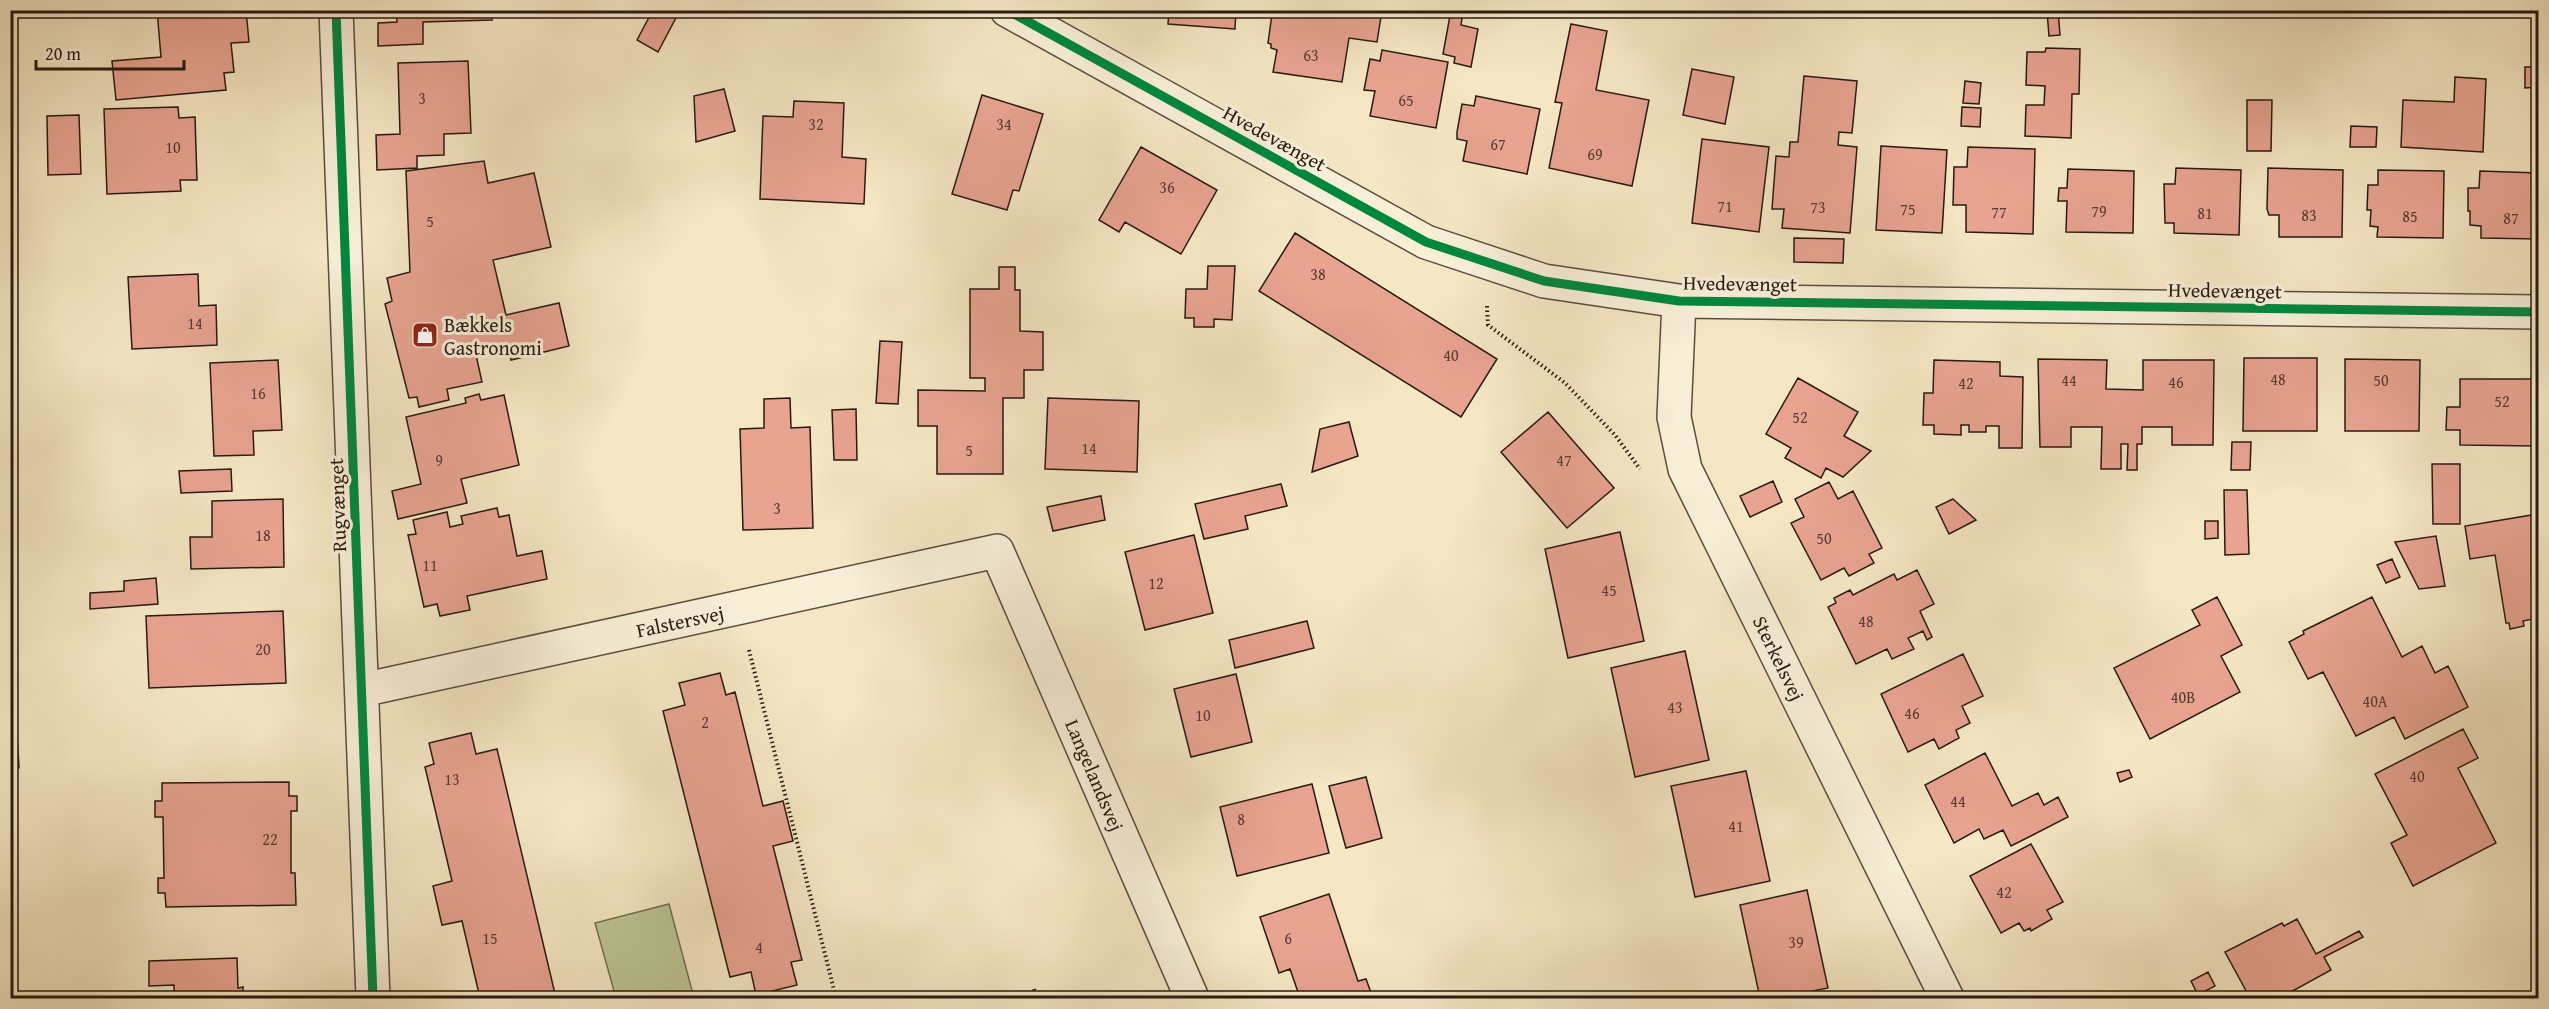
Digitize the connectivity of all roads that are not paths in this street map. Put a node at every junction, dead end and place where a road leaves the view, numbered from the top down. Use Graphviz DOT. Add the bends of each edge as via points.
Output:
graph roads {
  1 [pos="336,10"];
  2 [pos="1007,10"];
  3 [pos="1679,301"];
  4 [pos="2538,312"];
  5 [pos="997,551"];
  6 [pos="362,690"];
  7 [pos="373,999"];
  8 [pos="1192,999"];
  9 [pos="1947,999"];
  1 -- 6 [label="street, Rugvænget"];
  2 -- 3 [label="street, Hvedevænget" via="1426,242 1544,281"];
  3 -- 4 [label="street, Hvedevænget"];
  3 -- 9 [label="street, Sterkelsvej" via="1674,417 1685,469"];
  5 -- 6 [label="street, Falstersvej"];
  5 -- 8 [label="street, Langelandsvej"];
  6 -- 7 [label="street, Rugvænget"];
}
